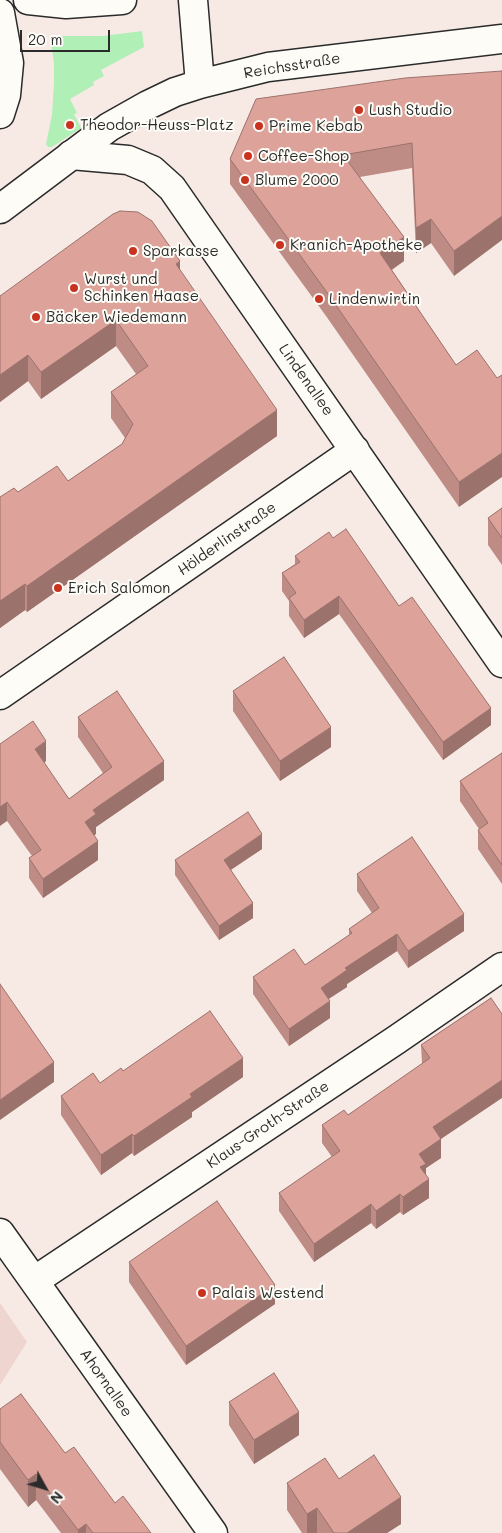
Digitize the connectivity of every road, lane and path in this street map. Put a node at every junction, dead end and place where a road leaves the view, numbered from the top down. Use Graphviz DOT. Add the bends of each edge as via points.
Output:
graph roads {
  1 [pos="28,0"];
  2 [pos="122,0"];
  3 [pos="193,0"];
  4 [pos="0,13"];
  5 [pos="502,39"];
  6 [pos="200,84"];
  7 [pos="0,114"];
  8 [pos="72,156"];
  9 [pos="0,209"];
  10 [pos="355,450"];
  11 [pos="502,663"];
  12 [pos="0,695"];
  13 [pos="502,967"];
  14 [pos="0,1233"];
  15 [pos="34,1281"];
  16 [pos="212,1533"];
  1 -- 2 [label="street" via="66,4"];
  3 -- 6 [label="street"];
  4 -- 7 [label="street" via="9,63 6,95"];
  5 -- 6 [label="street, Reichsstraße" via="268,67"];
  6 -- 8 [label="street, Reichsstraße" via="175,92 108,127"];
  8 -- 9 [label="street"];
  8 -- 10 [label="street, Lindenallee" via="128,160 152,170 172,188"];
  10 -- 11 [label="street, Lindenallee"];
  10 -- 12 [label="street, Hölderlinstraße"];
  13 -- 15 [label="street, Klaus-Groth-Straße"];
  14 -- 15 [label="street, Ahornallee"];
  15 -- 16 [label="street, Ahornallee"];
}
